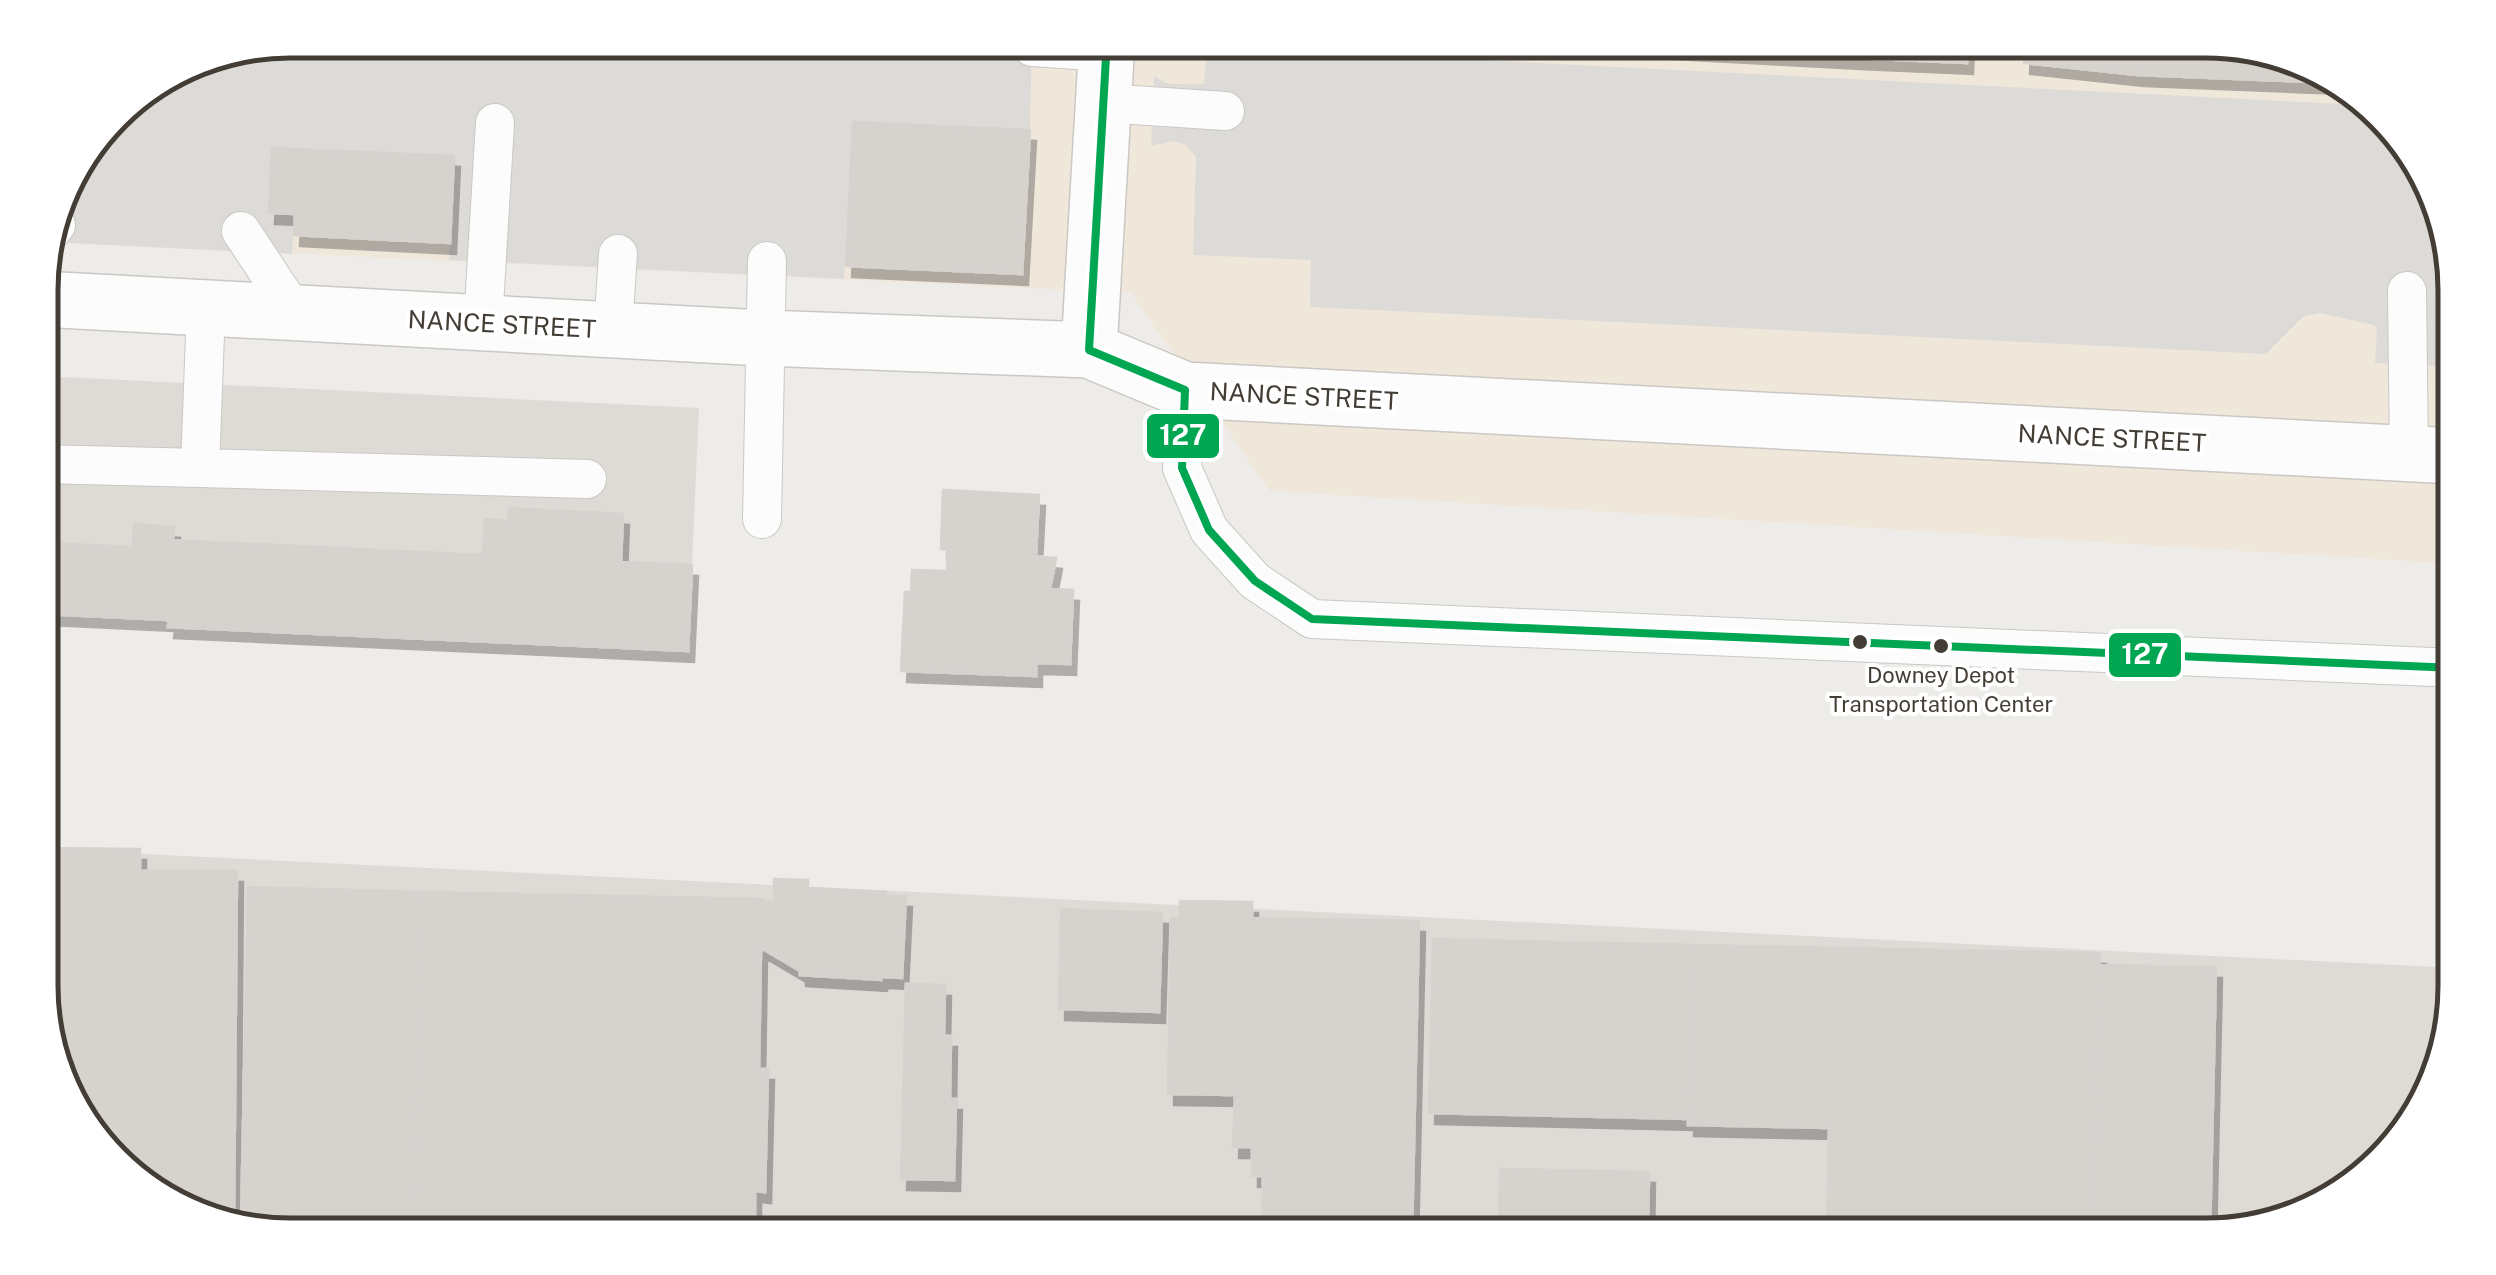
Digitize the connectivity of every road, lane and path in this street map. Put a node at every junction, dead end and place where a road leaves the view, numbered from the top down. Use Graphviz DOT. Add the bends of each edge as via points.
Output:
graph roads {
  1 [pos="1076,58"];
  2 [pos="1106,65"];
  3 [pos="1225,110"];
  4 [pos="495,123"];
  5 [pos="241,230"];
  6 [pos="618,254"];
  7 [pos="767,261"];
  8 [pos="2407,291"];
  9 [pos="58,300"];
  10 [pos="206,308"];
  11 [pos="294,313"];
  12 [pos="483,322"];
  13 [pos="613,329"];
  14 [pos="764,338"];
  15 [pos="1089,350"];
  16 [pos="1185,390"];
  17 [pos="2432,455"];
  18 [pos="58,464"];
  19 [pos="200,468"];
  20 [pos="587,479"];
  21 [pos="762,520"];
  22 [pos="2438,667"];
  1 -- 2 [label="lane"];
  2 -- 3 [label="lane"];
  2 -- 15 [label="street"];
  4 -- 12 [label="lane"];
  5 -- 11 [label="lane"];
  6 -- 13 [label="lane"];
  7 -- 14 [label="lane"];
  8 -- 17 [label="lane"];
  9 -- 10 [label="street, NANCE STREET"];
  10 -- 11 [label="street, NANCE STREET"];
  10 -- 19 [label="lane"];
  11 -- 12 [label="street, NANCE STREET"];
  12 -- 13 [label="street, NANCE STREET"];
  13 -- 14 [label="street, NANCE STREET"];
  14 -- 15 [label="street, NANCE STREET"];
  14 -- 21 [label="lane"];
  15 -- 16 [label="street, NANCE STREET"];
  16 -- 17 [label="street, NANCE STREET"];
  16 -- 22 [label="lane" via="1182,468 1209,530 1256,581 1312,620"];
  18 -- 19 [label="lane"];
  19 -- 20 [label="lane"];
}
